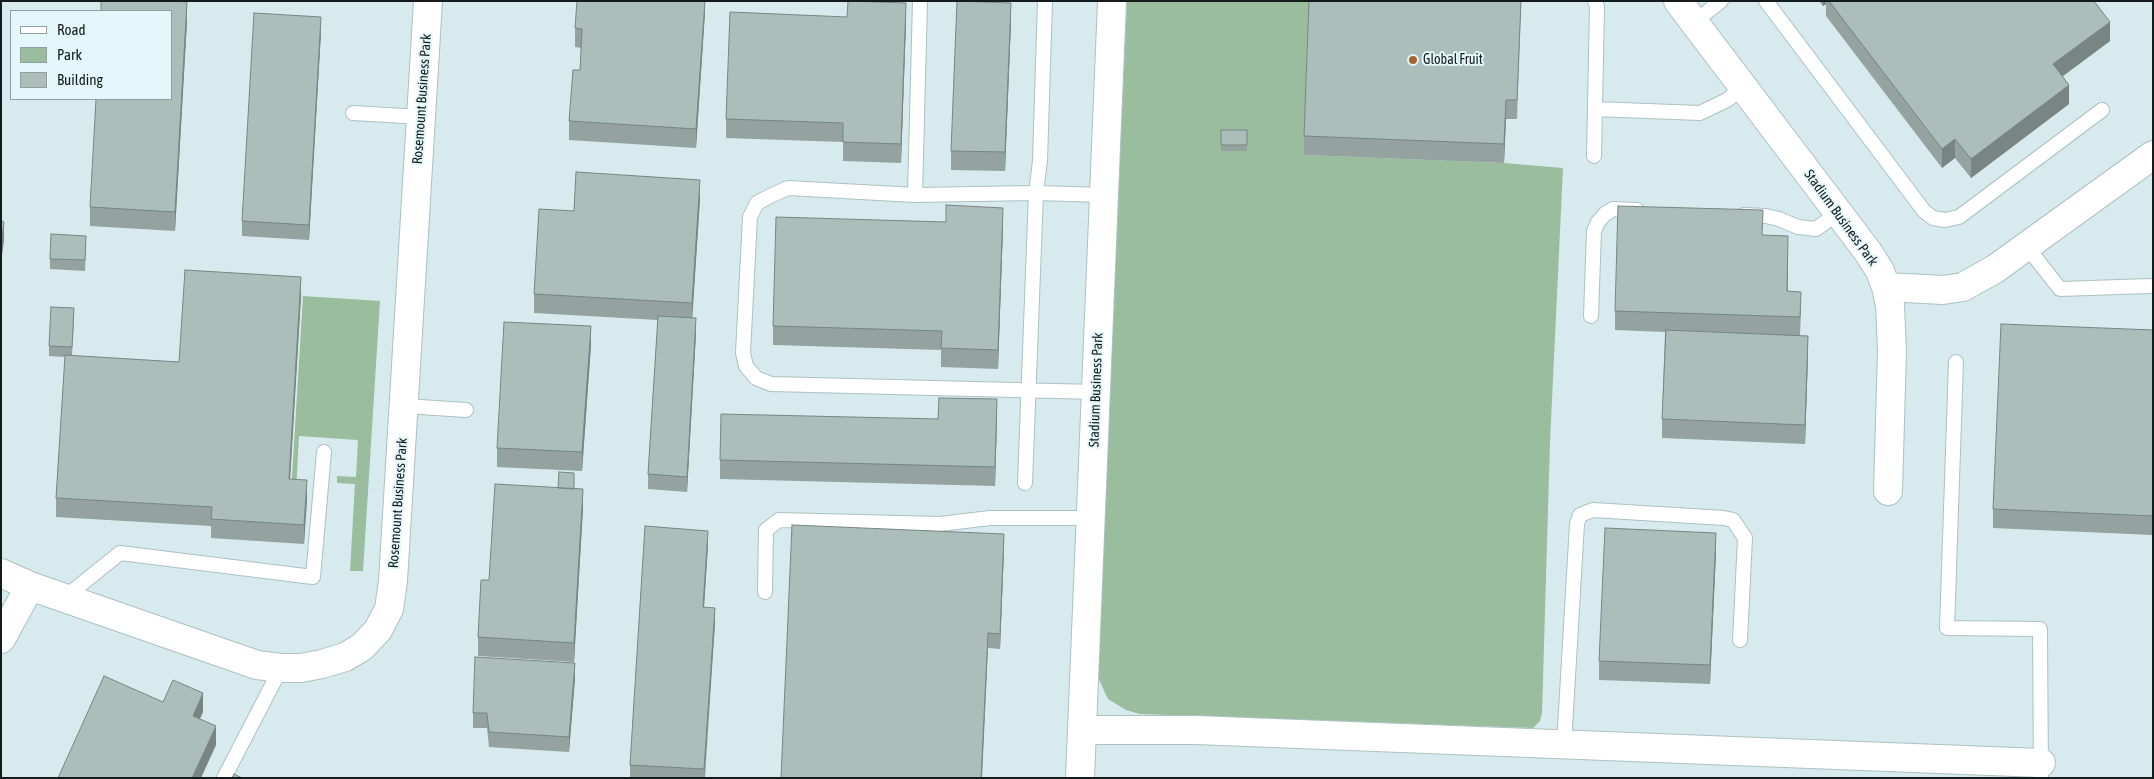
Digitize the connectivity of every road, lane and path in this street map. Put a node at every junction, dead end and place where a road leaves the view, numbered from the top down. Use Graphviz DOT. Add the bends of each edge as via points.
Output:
graph roads {
  1 [pos="428,1"];
  2 [pos="920,1"];
  3 [pos="1045,1"];
  4 [pos="1112,1"];
  5 [pos="1595,1"];
  6 [pos="1721,1"];
  7 [pos="1766,1"];
  8 [pos="1686,11"];
  9 [pos="1743,88"];
  10 [pos="1595,109"];
  11 [pos="2102,110"];
  12 [pos="353,112"];
  13 [pos="421,117"];
  14 [pos="2153,155"];
  15 [pos="1594,156"];
  16 [pos="1036,193"];
  17 [pos="915,195"];
  18 [pos="1104,195"];
  19 [pos="1651,211"];
  20 [pos="1838,213"];
  21 [pos="1728,214"];
  22 [pos="2027,247"];
  23 [pos="2149,286"];
  24 [pos="1886,287"];
  25 [pos="1591,316"];
  26 [pos="1956,362"];
  27 [pos="1029,391"];
  28 [pos="1096,392"];
  29 [pos="405,406"];
  30 [pos="466,410"];
  31 [pos="324,452"];
  32 [pos="1025,483"];
  33 [pos="1888,491"];
  34 [pos="1091,518"];
  35 [pos="1,573"];
  36 [pos="30,586"];
  37 [pos="765,592"];
  38 [pos="64,598"];
  39 [pos="1,639"];
  40 [pos="1740,640"];
  41 [pos="281,668"];
  42 [pos="1082,730"];
  43 [pos="1564,745"];
  44 [pos="2041,770"];
  45 [pos="224,778"];
  46 [pos="1080,778"];
  1 -- 13 [label="street, Rosemount Business Park"];
  2 -- 17 [label="lane"];
  3 -- 16 [label="lane"];
  4 -- 18 [label="street, Stadium Business Park"];
  5 -- 10 [label="lane"];
  6 -- 8 [label="lane"];
  7 -- 11 [label="lane" via="1924,211 1933,218 1958,217"];
  8 -- 9 [label="street, Stadium Business Park"];
  9 -- 10 [label="lane" via="1727,100 1700,112"];
  9 -- 20 [label="street, Stadium Business Park"];
  10 -- 15 [label="lane"];
  12 -- 13 [label="lane"];
  13 -- 29 [label="street, Rosemount Business Park"];
  14 -- 22 [label="street"];
  16 -- 17 [label="lane"];
  16 -- 18 [label="lane"];
  16 -- 27 [label="lane"];
  17 -- 27 [label="lane" via="788,188 757,204 750,217 743,353 746,366 756,378 771,384"];
  18 -- 28 [label="street, Stadium Business Park"];
  19 -- 25 [label="lane" via="1613,209 1598,222 1594,231"];
  20 -- 21 [label="lane" via="1816,228 1798,227 1766,216"];
  20 -- 24 [label="street, Stadium Business Park" via="1876,264"];
  22 -- 23 [label="lane" via="2060,289"];
  22 -- 24 [label="street" via="1963,287 1943,290"];
  24 -- 33 [label="street, Stadium Business Park" via="1892,352"];
  26 -- 44 [label="lane" via="1947,628 2040,629"];
  27 -- 28 [label="lane"];
  27 -- 32 [label="lane"];
  28 -- 34 [label="street, Stadium Business Park"];
  29 -- 30 [label="lane"];
  29 -- 41 [label="street, Rosemount Business Park" via="389,608 378,630 362,647 345,657 302,668"];
  31 -- 38 [label="lane" via="313,577 120,553"];
  34 -- 37 [label="lane" via="990,518 940,524 779,520 766,530"];
  34 -- 42 [label="street, Stadium Business Park"];
  35 -- 36 [label="street, Rosemount Business Park"];
  36 -- 38 [label="street, Rosemount Business Park"];
  36 -- 39 [label="street"];
  38 -- 41 [label="street, Rosemount Business Park" via="257,665"];
  40 -- 43 [label="lane" via="1745,538 1733,520 1592,510 1580,515"];
  41 -- 45 [label="lane"];
  42 -- 43 [label="street" via="1196,730"];
  42 -- 46 [label="street, Stadium Business Park"];
  43 -- 44 [label="street"];
}
